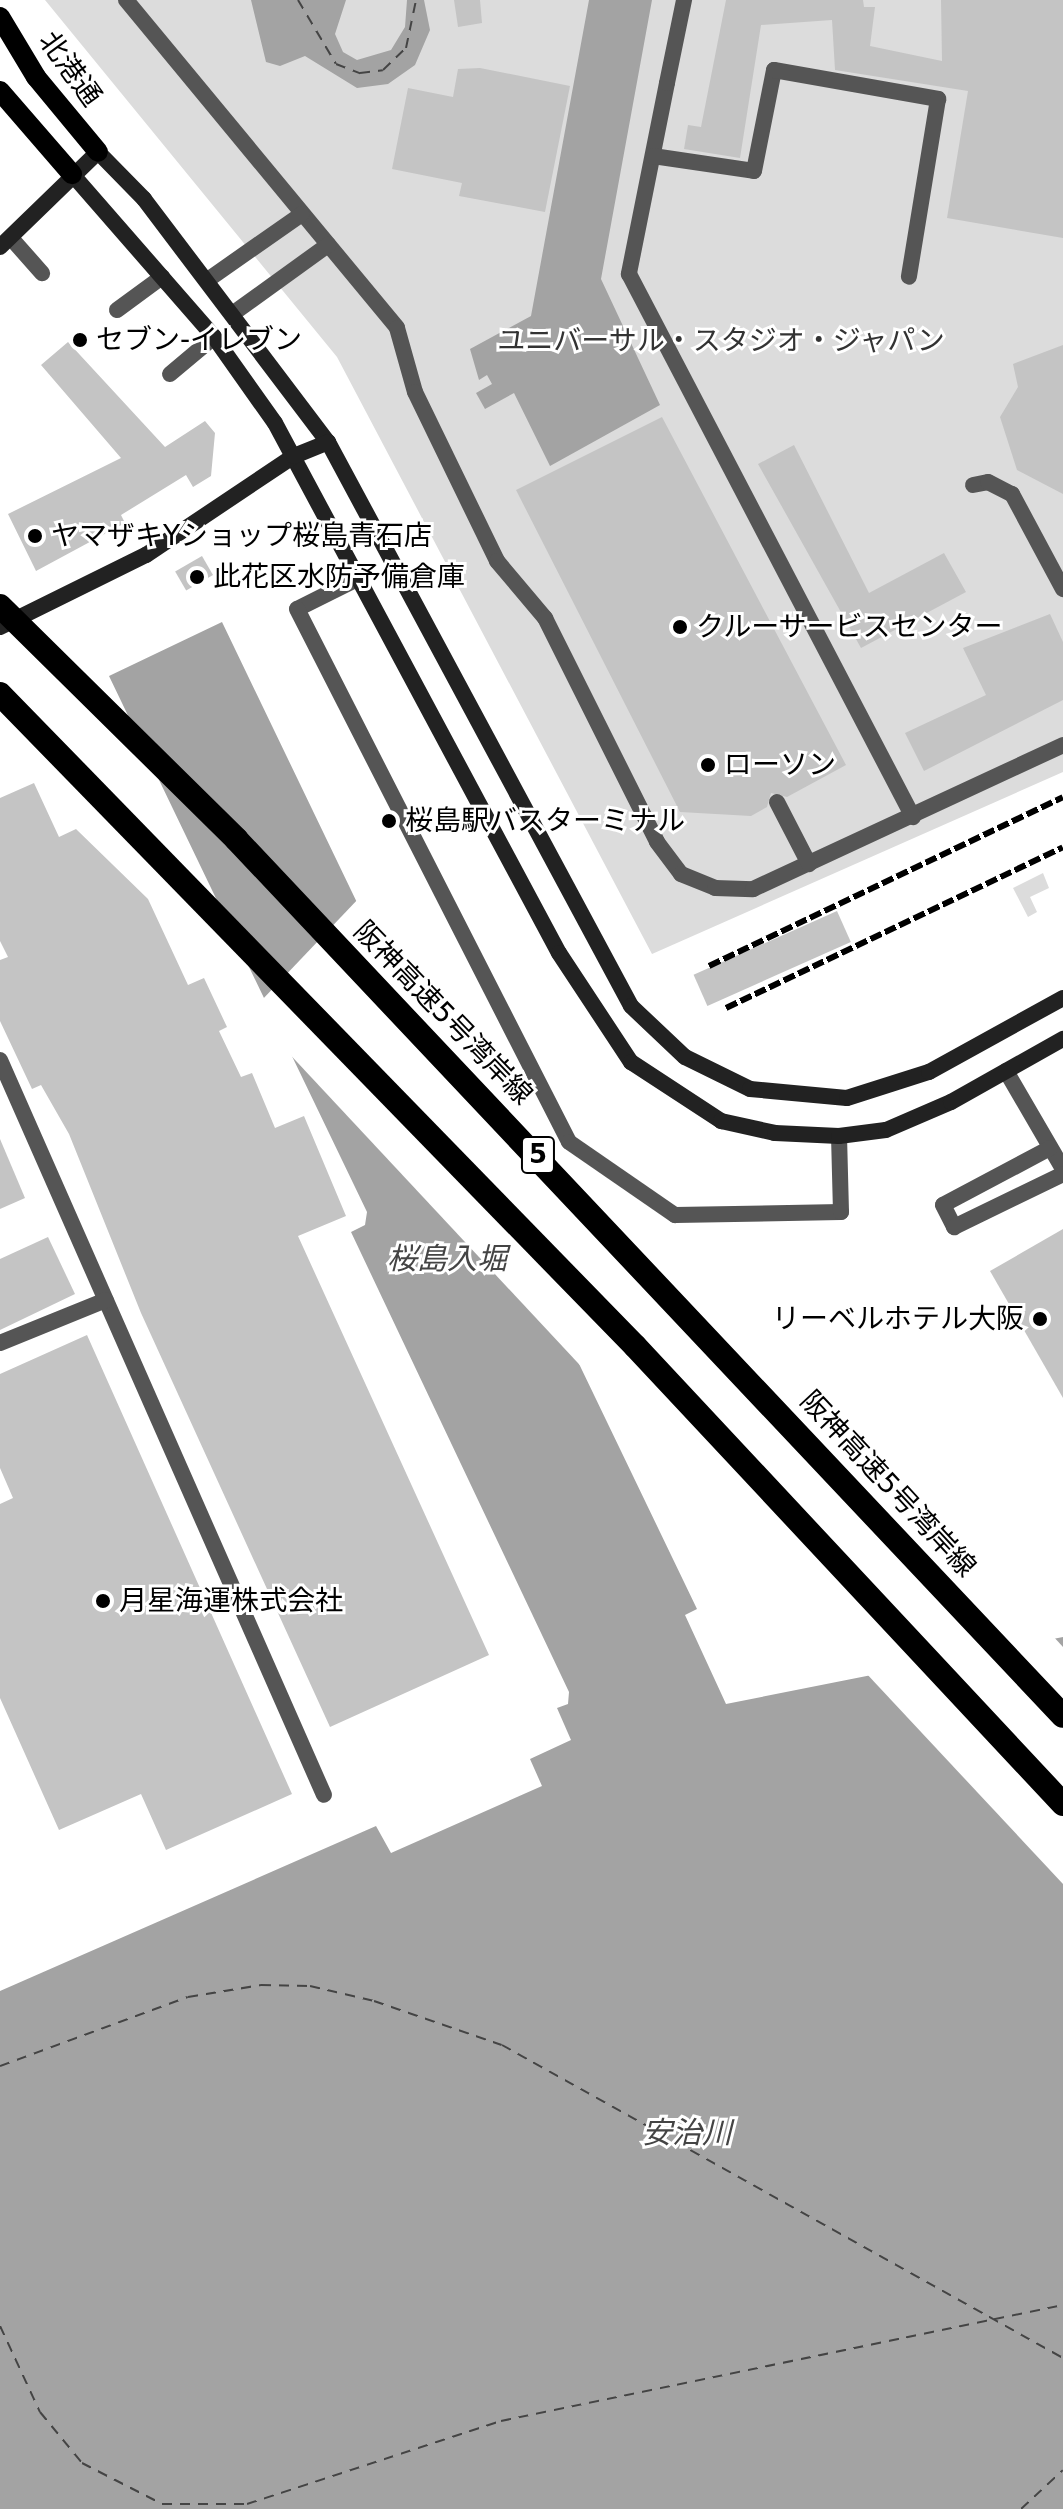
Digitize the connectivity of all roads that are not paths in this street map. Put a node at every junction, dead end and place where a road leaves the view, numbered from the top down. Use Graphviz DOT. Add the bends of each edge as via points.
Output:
graph roads {
  1 [pos="126,0"];
  2 [pos="684,0"];
  3 [pos="0,17"];
  4 [pos="0,91"];
  5 [pos="98,152"];
  6 [pos="653,156"];
  7 [pos="72,174"];
  8 [pos="302,214"];
  9 [pos="5,242"];
  10 [pos="328,245"];
  11 [pos="42,273"];
  12 [pos="162,277"];
  13 [pos="909,277"];
  14 [pos="209,279"];
  15 [pos="117,310"];
  16 [pos="235,312"];
  17 [pos="214,337"];
  18 [pos="170,374"];
  19 [pos="328,442"];
  20 [pos="294,456"];
  21 [pos="973,485"];
  22 [pos="359,578"];
  23 [pos="1063,589"];
  24 [pos="3,614"];
  25 [pos="0,694"];
  26 [pos="1063,745"];
  27 [pos="777,802"];
  28 [pos="913,817"];
  29 [pos="809,864"];
  30 [pos="1063,998"];
  31 [pos="1063,1039"];
  32 [pos="0,1060"];
  33 [pos="1006,1071"];
  34 [pos="839,1136"];
  35 [pos="1050,1148"];
  36 [pos="1063,1172"];
  37 [pos="106,1300"];
  38 [pos="0,1343"];
  39 [pos="1063,1716"];
  40 [pos="324,1795"];
  41 [pos="1063,1804"];
  1 -- 8 [label="street"];
  2 -- 6 [label="street"];
  3 -- 5 [label="main road, 北港通" via="36,77"];
  4 -- 7 [label="main road"];
  5 -- 7 [label="street"];
  5 -- 14 [label="street"];
  6 -- 13 [label="street" via="754,171 774,70 938,99"];
  6 -- 28 [label="street" via="629,274"];
  7 -- 9 [label="street"];
  7 -- 12 [label="street"];
  8 -- 10 [label="street"];
  8 -- 14 [label="street"];
  9 -- 11 [label="street"];
  10 -- 16 [label="street"];
  10 -- 29 [label="street" via="397,328 415,392 497,561 545,618 668,862 696,883 735,891"];
  12 -- 15 [label="street"];
  12 -- 17 [label="street"];
  14 -- 16 [label="street"];
  16 -- 19 [label="street"];
  17 -- 18 [label="street"];
  17 -- 20 [label="street"];
  19 -- 20 [label="street"];
  19 -- 30 [label="street" via="631,1006 685,1057 750,1089 847,1098 929,1072"];
  20 -- 22 [label="street"];
  20 -- 24 [label="street" via="146,555"];
  21 -- 23 [label="street" via="988,482 1012,494"];
  22 -- 34 [label="street" via="559,953 631,1062 721,1121 775,1133"];
  22 -- 34 [label="street" via="297,609 569,1142 675,1215 841,1212"];
  24 -- 39 [label="highway, 阪神高速5号湾岸線 / 5" via="236,839"];
  25 -- 41 [label="highway, 5" via="635,1346"];
  26 -- 28 [label="street"];
  27 -- 29 [label="street"];
  28 -- 29 [label="street"];
  31 -- 33 [label="street"];
  32 -- 37 [label="street"];
  33 -- 34 [label="street" via="886,1130"];
  33 -- 35 [label="street"];
  35 -- 36 [label="street"];
  35 -- 36 [label="street" via="943,1205 954,1227"];
  37 -- 38 [label="street"];
  37 -- 40 [label="street"];
}
